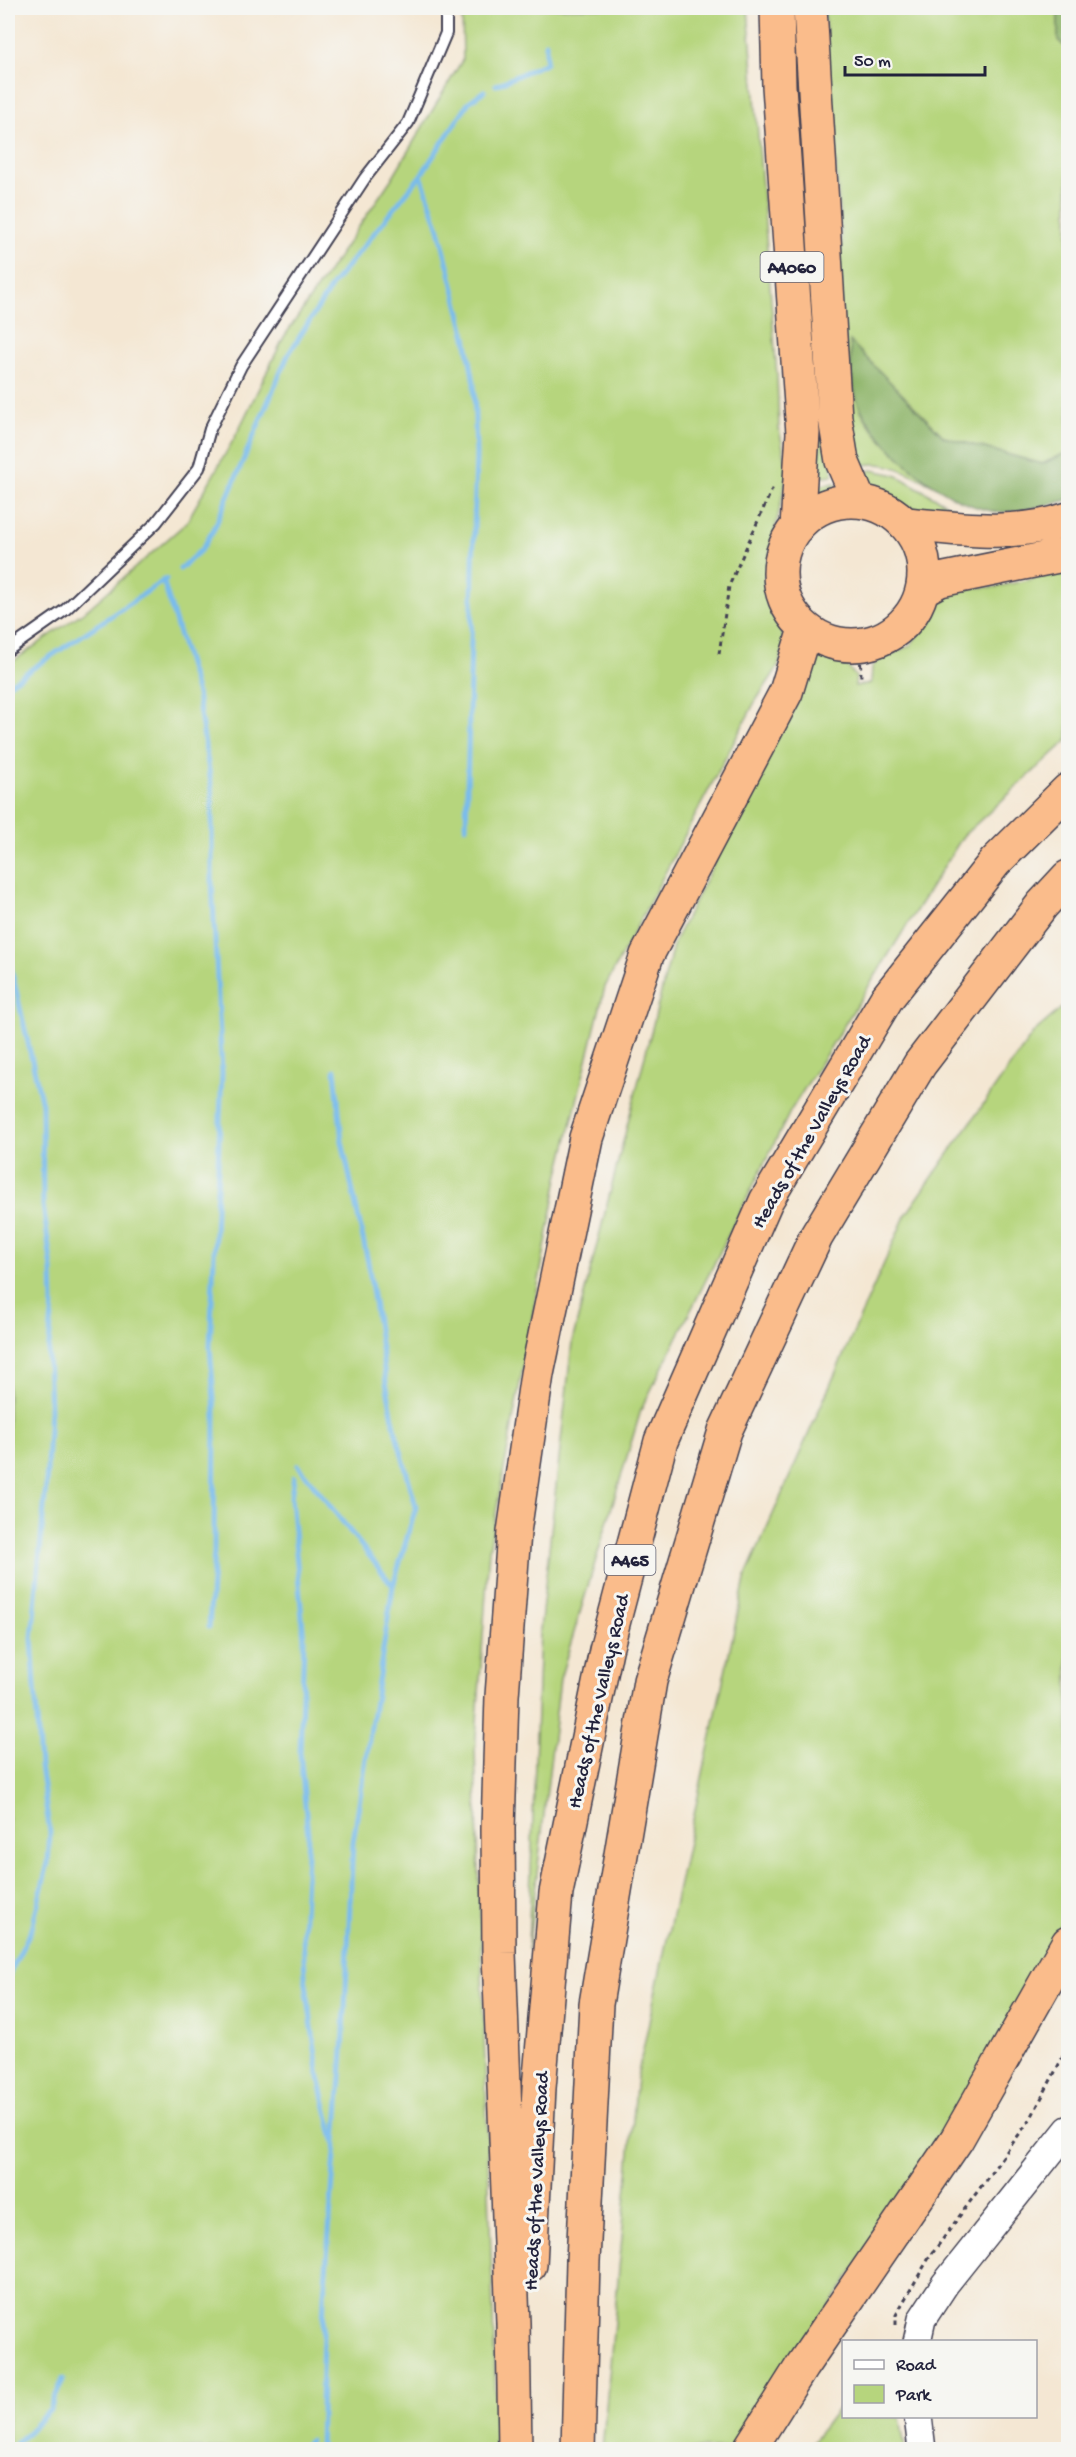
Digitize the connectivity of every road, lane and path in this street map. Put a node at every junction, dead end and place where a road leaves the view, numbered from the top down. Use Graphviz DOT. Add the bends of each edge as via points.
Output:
graph roads {
  1 [pos="446,8"];
  2 [pos="777,8"];
  3 [pos="810,8"];
  4 [pos="778,480"];
  5 [pos="859,501"];
  6 [pos="1068,519"];
  7 [pos="905,524"];
  8 [pos="797,527"];
  9 [pos="1068,554"];
  10 [pos="923,590"];
  11 [pos="805,628"];
  12 [pos="860,645"];
  13 [pos="8,650"];
  14 [pos="719,654"];
  15 [pos="861,678"];
  16 [pos="1068,790"];
  17 [pos="1068,877"];
  18 [pos="1068,1943"];
  19 [pos="1068,2047"];
  20 [pos="1068,2130"];
  21 [pos="906,2337"];
  22 [pos="918,2418"];
  23 [pos="515,2450"];
  24 [pos="520,2450"];
  25 [pos="578,2450"];
  26 [pos="749,2450"];
  27 [pos="922,2450"];
  1 -- 13 [label="lane" via="446,33 408,123 364,178 241,366 210,429 199,468 156,523 73,603"];
  2 -- 8 [label="highway, A4060" via="803,433"];
  3 -- 5 [label="highway, A4060" via="835,418 842,461"];
  4 -- 14 [label="path" via="729,586"];
  5 -- 7 [label="highway" via="876,505"];
  5 -- 8 [label="highway" via="836,503 814,512"];
  6 -- 7 [label="highway" via="1016,530 976,531"];
  7 -- 10 [label="highway" via="922,555"];
  8 -- 11 [label="highway" via="783,551 780,579 788,606"];
  9 -- 10 [label="highway" via="940,580"];
  10 -- 12 [label="highway" via="906,621 878,641"];
  11 -- 12 [label="highway" via="840,645"];
  11 -- 23 [label="highway" via="786,692 647,955 586,1138 537,1374 514,1533 502,1696 498,1829"];
  12 -- 15 [label="path"];
  16 -- 24 [label="highway, Heads of the Valleys Road / A465" via="995,862 888,998 766,1201 661,1441 606,1650 555,1893 539,2088"];
  17 -- 25 [label="highway, A465" via="1042,905 920,1064 816,1237 725,1431 650,1681 596,2004"];
  18 -- 26 [label="highway" via="957,2139"];
  19 -- 21 [label="path" via="1031,2118 929,2258 897,2315"];
  20 -- 21 [label="street"];
  22 -- 27 [label="street"];
}
